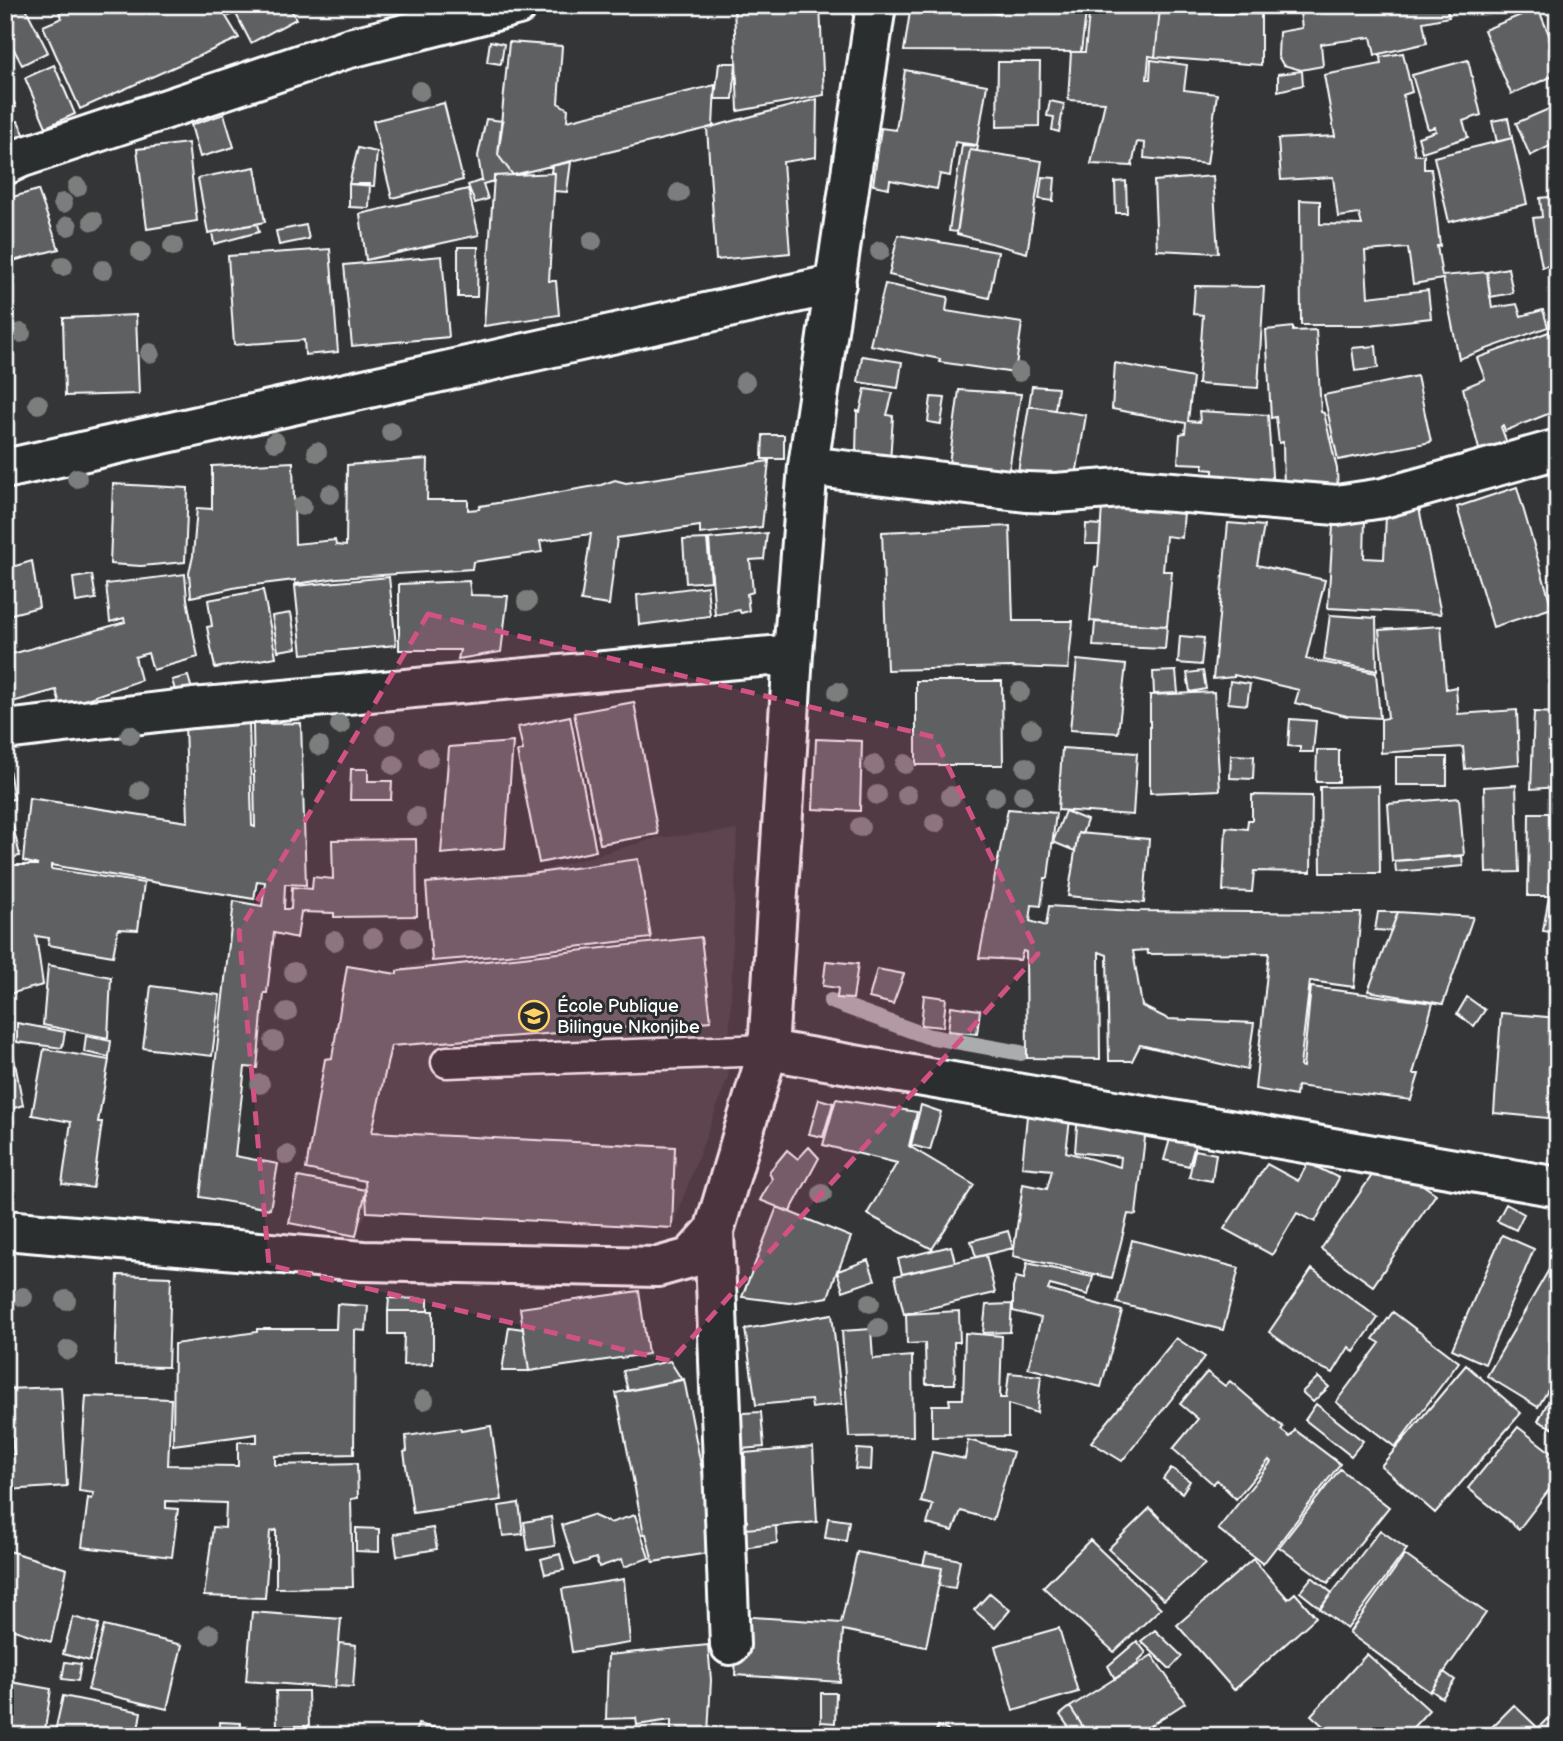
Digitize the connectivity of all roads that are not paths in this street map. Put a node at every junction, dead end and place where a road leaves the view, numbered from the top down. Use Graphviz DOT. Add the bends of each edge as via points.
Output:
graph roads {
  1 [pos="518,5"];
  2 [pos="876,5"];
  3 [pos="5,165"];
  4 [pos="836,284"];
  5 [pos="1558,449"];
  6 [pos="808,466"];
  7 [pos="5,469"];
  8 [pos="793,654"];
  9 [pos="5,730"];
  10 [pos="768,1050"];
  11 [pos="447,1062"];
  12 [pos="1558,1187"];
  13 [pos="5,1230"];
  14 [pos="714,1231"];
  15 [pos="730,1645"];
  1 -- 3 [label="street" via="346,49"];
  2 -- 4 [label="street"];
  4 -- 6 [label="street"];
  4 -- 7 [label="street"];
  5 -- 6 [label="street" via="1383,498 1337,505 1122,488 1026,492"];
  6 -- 8 [label="street"];
  8 -- 9 [label="street" via="193,708"];
  8 -- 10 [label="street"];
  10 -- 11 [label="lane"];
  10 -- 12 [label="street"];
  10 -- 14 [label="street"];
  13 -- 14 [label="street" via="362,1261 658,1267 690,1258"];
  14 -- 15 [label="street"];
}
